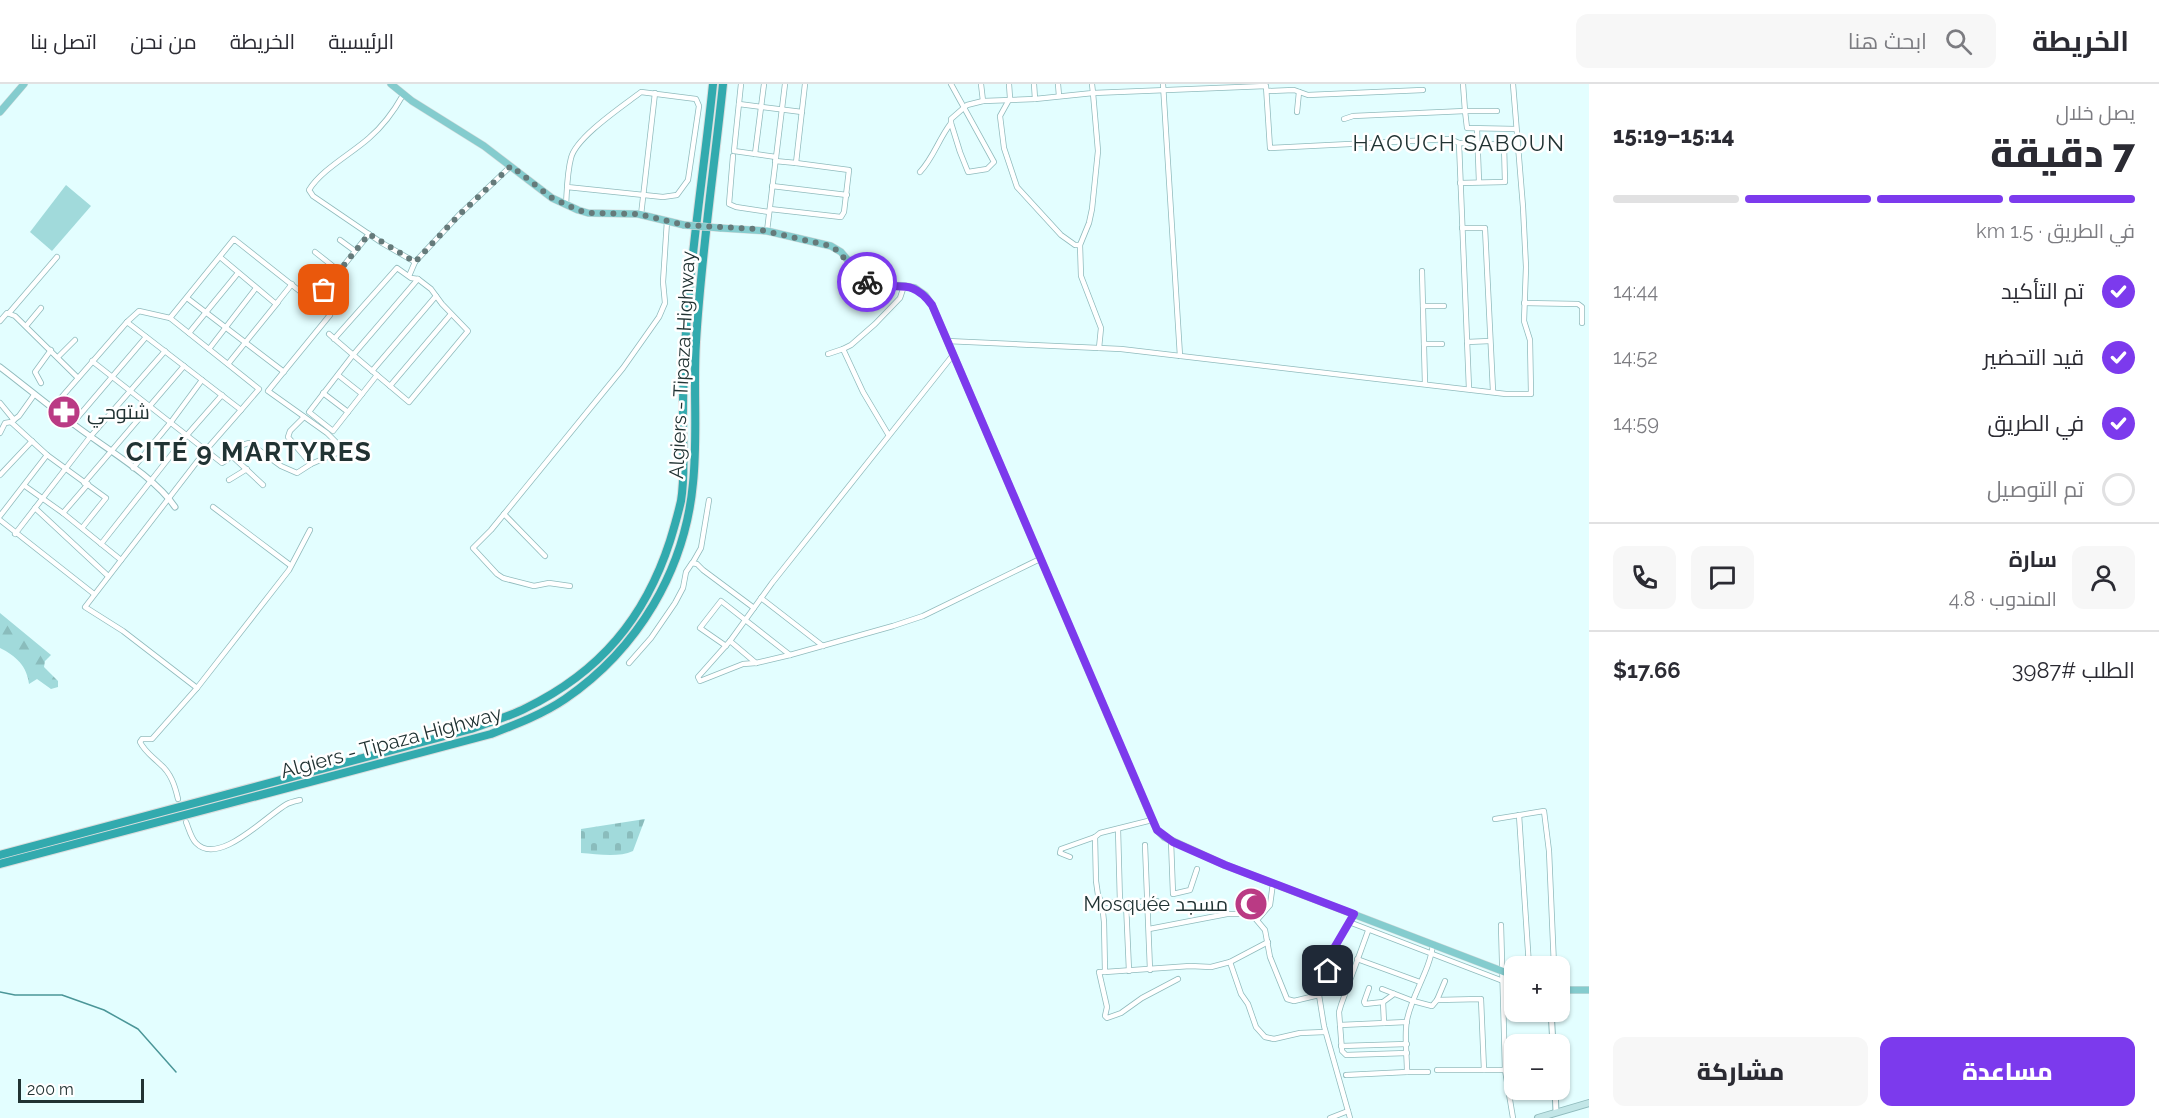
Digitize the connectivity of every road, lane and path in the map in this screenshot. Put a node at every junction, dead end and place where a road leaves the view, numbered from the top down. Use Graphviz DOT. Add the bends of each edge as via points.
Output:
graph roads {
  1 [pos="24,84"];
  2 [pos="391,84"];
  3 [pos="713,84"];
  4 [pos="723,84"];
  5 [pos="741,84"];
  6 [pos="764,84"];
  7 [pos="785,84"];
  8 [pos="806,84"];
  9 [pos="951,84"];
  10 [pos="981,84"];
  11 [pos="1009,84"];
  12 [pos="1034,84"];
  13 [pos="1058,84"];
  14 [pos="1092,84"];
  15 [pos="1463,84"];
  16 [pos="1514,84"];
  17 [pos="1163,87"];
  18 [pos="1423,90"];
  19 [pos="1267,91"];
  20 [pos="1299,92"];
  21 [pos="655,93"];
  22 [pos="1093,93"];
  23 [pos="404,95"];
  24 [pos="1059,96"];
  25 [pos="1035,99"];
  26 [pos="983,101"];
  27 [pos="1008,101"];
  28 [pos="739,104"];
  29 [pos="761,107"];
  30 [pos="964,107"];
  31 [pos="782,110"];
  32 [pos="1465,111"];
  33 [pos="1497,111"];
  34 [pos="0,112"];
  35 [pos="802,112"];
  36 [pos="1297,112"];
  37 [pos="1344,119"];
  38 [pos="951,123"];
  39 [pos="1477,129"];
  40 [pos="1516,129"];
  41 [pos="1459,143"];
  42 [pos="1477,144"];
  43 [pos="1504,145"];
  44 [pos="1517,145"];
  45 [pos="755,154"];
  46 [pos="732,156"];
  47 [pos="776,159"];
  48 [pos="796,163"];
  49 [pos="511,166"];
  50 [pos="920,172"];
  51 [pos="1479,182"];
  52 [pos="1460,183"];
  53 [pos="772,186"];
  54 [pos="567,187"];
  55 [pos="643,195"];
  56 [pos="847,195"];
  57 [pos="566,205"];
  58 [pos="770,210"];
  59 [pos="641,215"];
  60 [pos="667,221"];
  61 [pos="1462,228"];
  62 [pos="767,231"];
  63 [pos="369,234"];
  64 [pos="340,240"];
  65 [pos="1080,245"];
  66 [pos="315,252"];
  67 [pos="355,252"];
  68 [pos="57,257"];
  69 [pos="219,257"];
  70 [pos="415,262"];
  71 [pos="339,271"];
  72 [pos="1422,271"];
  73 [pos="238,273"];
  74 [pos="409,276"];
  75 [pos="309,278"];
  76 [pos="418,279"];
  77 [pos="292,284"];
  78 [pos="904,286"];
  79 [pos="256,288"];
  80 [pos="283,295"];
  81 [pos="436,296"];
  82 [pos="188,298"];
  83 [pos="1524,303"];
  84 [pos="276,304"];
  85 [pos="1423,306"];
  86 [pos="1444,306"];
  87 [pos="41,308"];
  88 [pos="206,311"];
  89 [pos="9,313"];
  90 [pos="452,315"];
  91 [pos="170,318"];
  92 [pos="0,321"];
  93 [pos="126,322"];
  94 [pos="1582,323"];
  95 [pos="26,326"];
  96 [pos="226,327"];
  97 [pos="189,333"];
  98 [pos="329,334"];
  99 [pos="146,337"];
  100 [pos="334,339"];
  101 [pos="75,340"];
  102 [pos="1490,341"];
  103 [pos="245,342"];
  104 [pos="946,342"];
  105 [pos="1467,342"];
  106 [pos="1442,344"];
  107 [pos="1424,345"];
  108 [pos="1099,348"];
  109 [pos="209,349"];
  110 [pos="51,350"];
  111 [pos="843,350"];
  112 [pos="165,351"];
  113 [pos="828,354"];
  114 [pos="353,355"];
  115 [pos="953,355"];
  116 [pos="1180,356"];
  117 [pos="58,357"];
  118 [pos="92,362"];
  119 [pos="228,364"];
  120 [pos="184,366"];
  121 [pos="0,367"];
  122 [pos="372,371"];
  123 [pos="284,372"];
  124 [pos="338,375"];
  125 [pos="377,375"];
  126 [pos="78,378"];
  127 [pos="113,378"];
  128 [pos="202,380"];
  129 [pos="41,383"];
  130 [pos="1425,384"];
  131 [pos="390,386"];
  132 [pos="259,389"];
  133 [pos="1469,389"];
  134 [pos="130,390"];
  135 [pos="268,391"];
  136 [pos="1492,391"];
  137 [pos="323,393"];
  138 [pos="363,394"];
  139 [pos="34,395"];
  140 [pos="222,395"];
  141 [pos="0,403"];
  142 [pos="150,406"];
  143 [pos="53,407"];
  144 [pos="241,410"];
  145 [pos="348,412"];
  146 [pos="304,417"];
  147 [pos="13,421"];
  148 [pos="171,422"];
  149 [pos="72,424"];
  150 [pos="0,433"];
  151 [pos="888,434"];
  152 [pos="187,435"];
  153 [pos="90,437"];
  154 [pos="32,441"];
  155 [pos="206,450"];
  156 [pos="111,452"];
  157 [pos="47,455"];
  158 [pos="232,456"];
  159 [pos="311,464"];
  160 [pos="134,468"];
  161 [pos="66,469"];
  162 [pos="247,469"];
  163 [pos="0,475"];
  164 [pos="229,480"];
  165 [pos="149,481"];
  166 [pos="86,484"];
  167 [pos="262,485"];
  168 [pos="25,486"];
  169 [pos="169,497"];
  170 [pos="42,499"];
  171 [pos="710,500"];
  172 [pos="175,507"];
  173 [pos="213,507"];
  174 [pos="35,508"];
  175 [pos="63,513"];
  176 [pos="504,514"];
  177 [pos="0,518"];
  178 [pos="82,528"];
  179 [pos="310,530"];
  180 [pos="15,534"];
  181 [pos="101,544"];
  182 [pos="545,556"];
  183 [pos="1040,559"];
  184 [pos="121,560"];
  185 [pos="693,562"];
  186 [pos="290,565"];
  187 [pos="107,575"];
  188 [pos="570,586"];
  189 [pos="94,594"];
  190 [pos="761,598"];
  191 [pos="754,608"];
  192 [pos="746,620"];
  193 [pos="730,641"];
  194 [pos="726,646"];
  195 [pos="823,646"];
  196 [pos="790,655"];
  197 [pos="629,663"];
  198 [pos="756,663"];
  199 [pos="197,688"];
  200 [pos="178,799"];
  201 [pos="300,800"];
  202 [pos="1519,815"];
  203 [pos="1495,819"];
  204 [pos="1152,820"];
  205 [pos="186,822"];
  206 [pos="1118,829"];
  207 [pos="1095,837"];
  208 [pos="1171,841"];
  209 [pos="1144,845"];
  210 [pos="0,855"];
  211 [pos="1070,857"];
  212 [pos="0,864"];
  213 [pos="1197,869"];
  214 [pos="1273,883"];
  215 [pos="1157,901"];
  216 [pos="1102,903"];
  217 [pos="1123,903"];
  218 [pos="1147,903"];
  219 [pos="1354,914"];
  220 [pos="1257,920"];
  221 [pos="1349,922"];
  222 [pos="1501,925"];
  223 [pos="1149,929"];
  224 [pos="1368,931"];
  225 [pos="1268,942"];
  226 [pos="1433,944"];
  227 [pos="1432,954"];
  228 [pos="1528,956"];
  229 [pos="1554,956"];
  230 [pos="1357,959"];
  231 [pos="1230,962"];
  232 [pos="1150,970"];
  233 [pos="1129,971"];
  234 [pos="1503,971"];
  235 [pos="1105,972"];
  236 [pos="1178,979"];
  237 [pos="1445,981"];
  238 [pos="1503,981"];
  239 [pos="1420,982"];
  240 [pos="1369,988"];
  241 [pos="1382,989"];
  242 [pos="1570,990"];
  243 [pos="1589,990"];
  244 [pos="1394,994"];
  245 [pos="1319,995"];
  246 [pos="1437,1000"];
  247 [pos="1413,1001"];
  248 [pos="1383,1002"];
  249 [pos="1407,1022"];
  250 [pos="1384,1023"];
  251 [pos="1340,1025"];
  252 [pos="1325,1032"];
  253 [pos="1504,1034"];
  254 [pos="1407,1044"];
  255 [pos="1341,1046"];
  256 [pos="1407,1053"];
  257 [pos="1437,1070"];
  258 [pos="1484,1070"];
  259 [pos="1504,1070"];
  260 [pos="1407,1072"];
  261 [pos="1428,1072"];
  262 [pos="1346,1075"];
  263 [pos="1510,1100"];
  264 [pos="1555,1100"];
  265 [pos="1589,1103"];
  266 [pos="1348,1111"];
  267 [pos="1556,1112"];
  268 [pos="1330,1118"];
  269 [pos="1350,1118"];
  270 [pos="1513,1118"];
  271 [pos="1538,1118"];
  1 -- 34 [label="main road"];
  2 -- 23 [label="main road"];
  3 -- 210 [label="highway, Algiers - Tipaza Highway" via="687,313 681,501 650,593 612,646 579,676 546,697 471,729"];
  4 -- 212 [label="highway, Algiers - Tipaza Highway" via="697,320 694,472 689,512 678,555 661,593 633,637 614,658 565,699 491,734"];
  5 -- 28 [label="street"];
  6 -- 29 [label="street"];
  7 -- 31 [label="street"];
  8 -- 35 [label="street"];
  9 -- 30 [label="street"];
  10 -- 26 [label="street"];
  11 -- 27 [label="street"];
  12 -- 25 [label="street"];
  13 -- 24 [label="street"];
  14 -- 22 [label="street"];
  15 -- 32 [label="street"];
  16 -- 40 [label="street"];
  17 -- 19 [label="street" via="1266,86"];
  17 -- 22 [label="street"];
  17 -- 116 [label="street"];
  18 -- 20 [label="street" via="1308,95"];
  19 -- 20 [label="street"];
  19 -- 41 [label="street" via="1270,148 1450,139"];
  20 -- 36 [label="street"];
  21 -- 54 [label="street" via="641,92 578,142 571,156"];
  21 -- 55 [label="street"];
  21 -- 55 [label="street" via="696,99 699,106 688,180 677,195"];
  22 -- 24 [label="street"];
  22 -- 65 [label="street" via="1098,151 1092,209"];
  23 -- 49 [label="main road"];
  23 -- 63 [label="street" via="368,139 309,190"];
  24 -- 25 [label="street"];
  25 -- 27 [label="street"];
  26 -- 27 [label="street"];
  26 -- 30 [label="street"];
  27 -- 65 [label="street" via="1000,116 1004,148 1017,187 1061,235"];
  28 -- 29 [label="street"];
  28 -- 45 [label="street" via="734,151"];
  29 -- 31 [label="street"];
  29 -- 45 [label="street"];
  30 -- 38 [label="street"];
  30 -- 38 [label="street" via="994,162 987,169 968,172"];
  31 -- 35 [label="street"];
  31 -- 47 [label="street"];
  32 -- 33 [label="street"];
  32 -- 37 [label="street"];
  32 -- 39 [label="street" via="1467,128"];
  35 -- 48 [label="street"];
  38 -- 50 [label="street"];
  39 -- 40 [label="street"];
  39 -- 42 [label="street"];
  40 -- 44 [label="street"];
  41 -- 42 [label="street"];
  41 -- 52 [label="street"];
  42 -- 43 [label="street"];
  42 -- 51 [label="street"];
  43 -- 44 [label="street"];
  43 -- 51 [label="street" via="1505,182"];
  44 -- 83 [label="street" via="1526,267"];
  45 -- 47 [label="street"];
  46 -- 58 [label="street" via="729,204"];
  47 -- 48 [label="street"];
  47 -- 53 [label="street"];
  48 -- 56 [label="street" via="849,170"];
  49 -- 57 [label="main road"];
  49 -- 70 [label="street"];
  51 -- 52 [label="street"];
  52 -- 61 [label="street"];
  53 -- 56 [label="street"];
  53 -- 58 [label="street"];
  54 -- 55 [label="street"];
  54 -- 57 [label="street"];
  55 -- 59 [label="street"];
  56 -- 58 [label="street" via="841,217"];
  57 -- 59 [label="main road" via="588,213"];
  58 -- 62 [label="street"];
  59 -- 60 [label="main road"];
  60 -- 62 [label="main road, bridge"];
  60 -- 176 [label="street" via="665,303 659,317 623,368"];
  61 -- 102 [label="street" via="1485,228"];
  61 -- 105 [label="street"];
  62 -- 78 [label="main road" via="831,246 841,252 859,276 874,285"];
  63 -- 67 [label="street"];
  63 -- 70 [label="street"];
  64 -- 67 [label="street"];
  65 -- 108 [label="street" via="1081,276 1101,328"];
  66 -- 71 [label="street"];
  67 -- 71 [label="street"];
  68 -- 89 [label="street"];
  69 -- 73 [label="street"];
  69 -- 77 [label="street" via="234,239"];
  69 -- 82 [label="street"];
  70 -- 74 [label="street"];
  71 -- 75 [label="street" via="324,290"];
  72 -- 85 [label="street"];
  73 -- 79 [label="street"];
  73 -- 88 [label="street"];
  74 -- 76 [label="street"];
  74 -- 100 [label="street" via="397,268"];
  76 -- 81 [label="street"];
  76 -- 114 [label="street"];
  77 -- 84 [label="street"];
  77 -- 123 [label="street" via="330,315"];
  78 -- 104 [label="main road" via="925,295"];
  78 -- 111 [label="street" via="900,298 884,315"];
  79 -- 84 [label="street"];
  79 -- 96 [label="street"];
  80 -- 84 [label="street"];
  81 -- 90 [label="street"];
  81 -- 122 [label="street"];
  82 -- 88 [label="street"];
  82 -- 91 [label="street"];
  83 -- 94 [label="street" via="1578,304 1582,307"];
  83 -- 136 [label="street" via="1530,339 1531,394"];
  84 -- 103 [label="street"];
  85 -- 86 [label="street"];
  85 -- 107 [label="street"];
  87 -- 95 [label="street"];
  88 -- 96 [label="street"];
  88 -- 97 [label="street"];
  89 -- 92 [label="street"];
  89 -- 95 [label="street"];
  90 -- 131 [label="street"];
  90 -- 131 [label="street" via="468,331 409,402"];
  91 -- 93 [label="street" via="139,311"];
  91 -- 97 [label="street"];
  93 -- 99 [label="street"];
  93 -- 118 [label="street"];
  95 -- 110 [label="street"];
  96 -- 103 [label="street"];
  96 -- 109 [label="street"];
  97 -- 109 [label="street"];
  98 -- 100 [label="street"];
  99 -- 112 [label="street"];
  99 -- 127 [label="street"];
  100 -- 114 [label="street"];
  101 -- 117 [label="street"];
  102 -- 105 [label="street"];
  102 -- 136 [label="street"];
  103 -- 119 [label="street"];
  103 -- 123 [label="street"];
  104 -- 108 [label="street"];
  104 -- 115 [label="main road"];
  105 -- 133 [label="street"];
  106 -- 107 [label="street"];
  107 -- 130 [label="street"];
  108 -- 116 [label="street"];
  109 -- 119 [label="street"];
  110 -- 117 [label="street"];
  110 -- 129 [label="street" via="35,372"];
  111 -- 113 [label="street"];
  111 -- 151 [label="street"];
  112 -- 120 [label="street"];
  112 -- 134 [label="street"];
  114 -- 122 [label="street"];
  114 -- 124 [label="street"];
  115 -- 151 [label="street"];
  115 -- 183 [label="main road"];
  116 -- 130 [label="street"];
  117 -- 126 [label="street"];
  118 -- 126 [label="street"];
  118 -- 127 [label="street"];
  119 -- 132 [label="street"];
  120 -- 128 [label="street"];
  120 -- 142 [label="street"];
  121 -- 139 [label="street"];
  122 -- 125 [label="street"];
  123 -- 135 [label="street"];
  124 -- 137 [label="street"];
  124 -- 138 [label="street"];
  125 -- 131 [label="street"];
  125 -- 138 [label="street"];
  126 -- 143 [label="street"];
  127 -- 134 [label="street"];
  127 -- 149 [label="street"];
  128 -- 140 [label="street"];
  128 -- 148 [label="street"];
  130 -- 133 [label="street"];
  132 -- 135 [label="street"];
  132 -- 144 [label="street"];
  133 -- 136 [label="street"];
  134 -- 142 [label="street"];
  134 -- 153 [label="street"];
  135 -- 146 [label="street"];
  137 -- 145 [label="street"];
  137 -- 145 [label="street" via="309,412 325,425 333,431"];
  138 -- 145 [label="street"];
  139 -- 143 [label="street"];
  139 -- 147 [label="street"];
  140 -- 144 [label="street"];
  140 -- 152 [label="street"];
  141 -- 147 [label="street"];
  142 -- 148 [label="street"];
  142 -- 156 [label="street"];
  143 -- 149 [label="street"];
  144 -- 155 [label="street"];
  146 -- 159 [label="street" via="288,437"];
  146 -- 159 [label="street" via="344,450"];
  147 -- 150 [label="street" via="5,423"];
  147 -- 154 [label="street"];
  148 -- 152 [label="street"];
  148 -- 160 [label="street"];
  149 -- 153 [label="street"];
  151 -- 190 [label="street"];
  152 -- 155 [label="street"];
  152 -- 165 [label="street"];
  153 -- 156 [label="street"];
  153 -- 161 [label="street"];
  154 -- 157 [label="street"];
  154 -- 163 [label="street"];
  155 -- 158 [label="street" via="222,463"];
  155 -- 169 [label="street"];
  156 -- 160 [label="street"];
  156 -- 166 [label="street"];
  157 -- 161 [label="street"];
  157 -- 168 [label="street"];
  158 -- 159 [label="street" via="249,443 294,473"];
  158 -- 162 [label="street"];
  160 -- 165 [label="street"];
  161 -- 166 [label="street"];
  161 -- 170 [label="street"];
  162 -- 164 [label="street"];
  162 -- 167 [label="street"];
  165 -- 169 [label="street"];
  165 -- 181 [label="street"];
  166 -- 175 [label="street"];
  166 -- 178 [label="street" via="106,498"];
  168 -- 170 [label="street"];
  168 -- 177 [label="street"];
  169 -- 172 [label="street"];
  169 -- 184 [label="street"];
  170 -- 174 [label="street"];
  170 -- 175 [label="street"];
  171 -- 185 [label="street" via="701,548"];
  173 -- 186 [label="street"];
  174 -- 180 [label="street"];
  174 -- 187 [label="street"];
  175 -- 178 [label="street"];
  176 -- 182 [label="street"];
  176 -- 188 [label="street" via="473,548 494,571 503,578 530,585"];
  177 -- 180 [label="street"];
  178 -- 181 [label="street"];
  179 -- 186 [label="street"];
  180 -- 189 [label="street"];
  181 -- 184 [label="street"];
  183 -- 195 [label="street" via="923,616"];
  183 -- 204 [label="main road"];
  184 -- 187 [label="street"];
  185 -- 191 [label="street"];
  185 -- 197 [label="street" via="675,603"];
  186 -- 199 [label="street"];
  187 -- 189 [label="street"];
  189 -- 199 [label="street" via="85,607"];
  190 -- 191 [label="street"];
  190 -- 195 [label="street"];
  191 -- 192 [label="street"];
  192 -- 193 [label="street"];
  192 -- 194 [label="street" via="721,601 700,628"];
  192 -- 196 [label="street"];
  193 -- 194 [label="street"];
  193 -- 198 [label="street"];
  194 -- 198 [label="street" via="698,677 700,681 743,664"];
  195 -- 196 [label="street"];
  196 -- 198 [label="street"];
  199 -- 200 [label="street" via="152,739 140,742 170,776"];
  201 -- 205 [label="street" via="286,805 236,841 213,849 202,848 195,842"];
  202 -- 203 [label="street"];
  202 -- 228 [label="street"];
  202 -- 229 [label="street" via="1544,811"];
  204 -- 206 [label="street"];
  204 -- 208 [label="main road" via="1157,830"];
  206 -- 207 [label="street"];
  206 -- 217 [label="street"];
  207 -- 211 [label="street" via="1060,849 1060,853"];
  207 -- 216 [label="street" via="1096,881"];
  208 -- 213 [label="street" via="1173,894 1190,890"];
  208 -- 214 [label="main road"];
  209 -- 218 [label="street"];
  214 -- 219 [label="main road"];
  214 -- 220 [label="street" via="1270,905"];
  215 -- 218 [label="street"];
  216 -- 217 [label="street"];
  216 -- 235 [label="street"];
  217 -- 218 [label="street"];
  217 -- 233 [label="street"];
  218 -- 223 [label="street"];
  219 -- 221 [label="street"];
  219 -- 226 [label="main road"];
  220 -- 223 [label="street" via="1247,914 1227,914"];
  220 -- 225 [label="street"];
  221 -- 224 [label="street"];
  221 -- 245 [label="street" via="1330,955"];
  222 -- 234 [label="street"];
  223 -- 232 [label="street"];
  224 -- 227 [label="street"];
  224 -- 230 [label="street"];
  225 -- 231 [label="street"];
  225 -- 245 [label="street" via="1287,999"];
  226 -- 227 [label="street"];
  226 -- 234 [label="main road"];
  227 -- 238 [label="street"];
  227 -- 239 [label="street"];
  230 -- 239 [label="street"];
  230 -- 251 [label="street" via="1341,1005"];
  231 -- 232 [label="street" via="1211,967"];
  231 -- 252 [label="street" via="1240,994 1265,1037 1278,1039"];
  232 -- 233 [label="street"];
  233 -- 235 [label="street"];
  234 -- 238 [label="street"];
  235 -- 236 [label="street" via="1099,972 1107,1018"];
  237 -- 246 [label="street"];
  238 -- 253 [label="street"];
  239 -- 247 [label="street"];
  240 -- 248 [label="street" via="1364,1004"];
  241 -- 244 [label="street"];
  242 -- 243 [label="main road"];
  244 -- 247 [label="street"];
  244 -- 248 [label="street"];
  245 -- 252 [label="street"];
  246 -- 247 [label="street" via="1430,1006"];
  246 -- 258 [label="street" via="1481,999"];
  247 -- 249 [label="street"];
  248 -- 250 [label="street"];
  249 -- 250 [label="street"];
  249 -- 254 [label="street"];
  250 -- 251 [label="street"];
  251 -- 255 [label="street"];
  252 -- 266 [label="street"];
  254 -- 255 [label="street"];
  254 -- 256 [label="street"];
  255 -- 256 [label="street" via="1346,1055"];
  256 -- 260 [label="street"];
  257 -- 258 [label="street"];
  258 -- 259 [label="street"];
  260 -- 261 [label="street"];
  260 -- 262 [label="street"];
  263 -- 270 [label="street"];
  264 -- 267 [label="street"];
  265 -- 267 [label="main road"];
  266 -- 268 [label="street"];
  266 -- 269 [label="street"];
  267 -- 271 [label="main road"];
}
